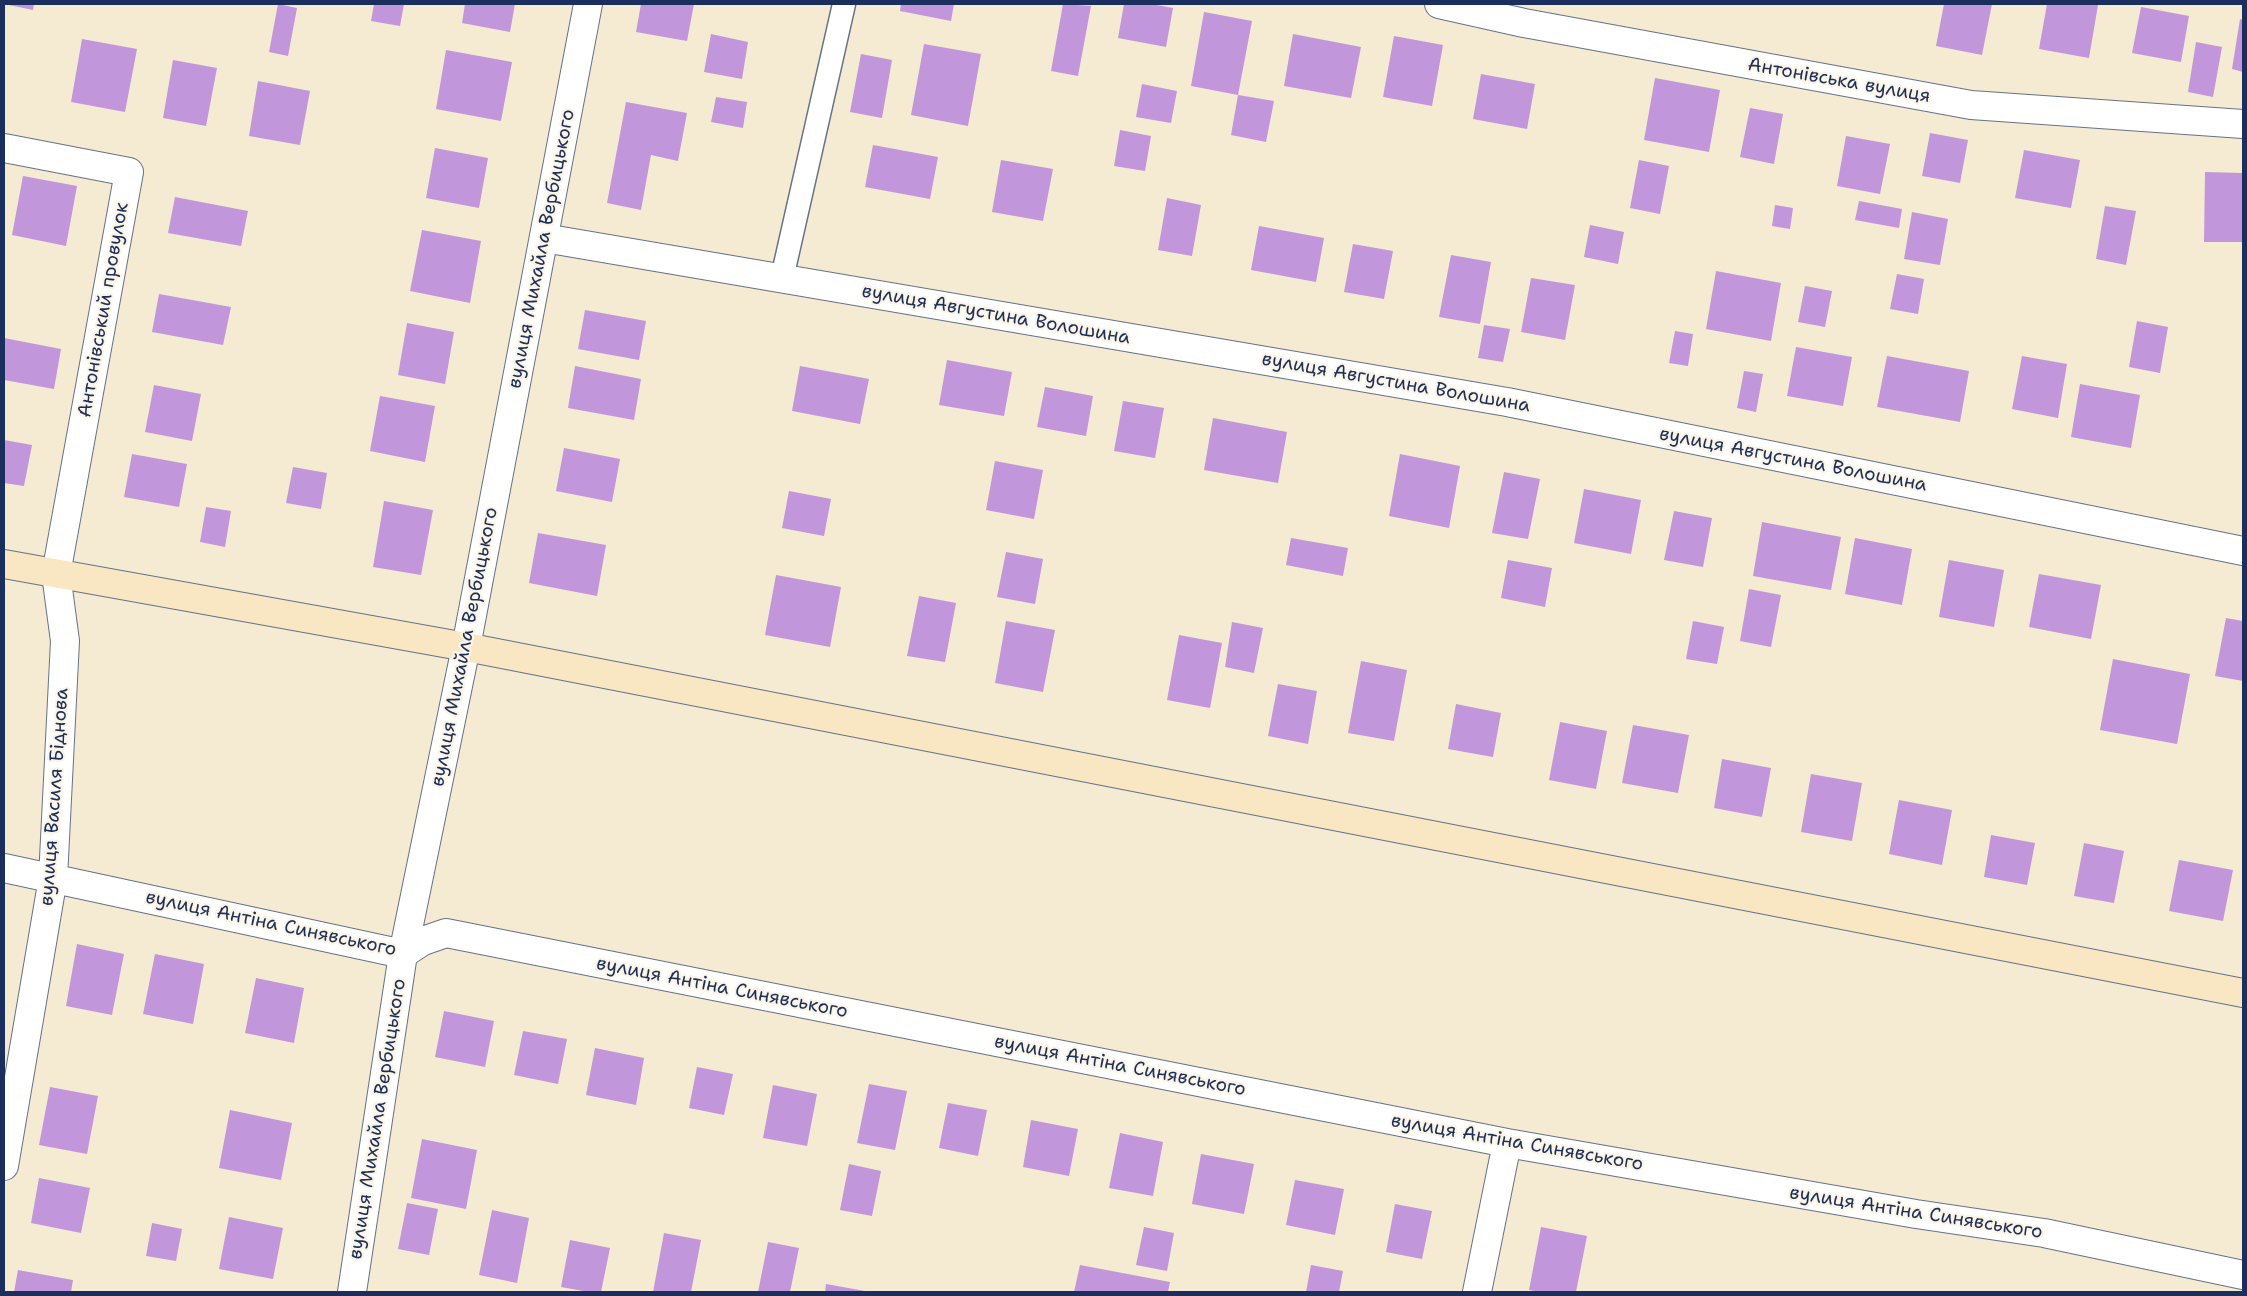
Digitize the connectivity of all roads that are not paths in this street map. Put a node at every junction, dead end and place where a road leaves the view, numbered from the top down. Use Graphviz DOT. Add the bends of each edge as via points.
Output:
graph roads {
  1 [pos="588,4"];
  2 [pos="844,4"];
  3 [pos="1439,4"];
  4 [pos="2243,124"];
  5 [pos="4,148"];
  6 [pos="544,238"];
  7 [pos="782,278"];
  8 [pos="2243,551"];
  9 [pos="4,564"];
  10 [pos="56,574"];
  11 [pos="466,647"];
  12 [pos="4,868"];
  13 [pos="52,878"];
  14 [pos="404,954"];
  15 [pos="2243,993"];
  16 [pos="1507,1143"];
  17 [pos="4,1166"];
  18 [pos="2243,1274"];
  19 [pos="352,1292"];
  20 [pos="1476,1292"];
  1 -- 6 [label="street, вулиця Михайла Вербицького"];
  2 -- 7 [label="lane"];
  3 -- 4 [label="street, Антонівська вулиця" via="1524,23 1971,105"];
  5 -- 10 [label="street, Антонівський провулок" via="129,172"];
  6 -- 7 [label="street, вулиця Августина Волошина"];
  6 -- 11 [label="street, вулиця Михайла Вербицького"];
  7 -- 8 [label="street, вулиця Августина Волошина" via="1507,402"];
  9 -- 10 [label="street"];
  10 -- 11 [label="street"];
  10 -- 13 [label="street, вулиця Василя Біднова" via="65,641"];
  11 -- 14 [label="street, вулиця Михайла Вербицького"];
  11 -- 15 [label="street"];
  12 -- 13 [label="street, вулиця Антіна Синявського"];
  13 -- 14 [label="street, вулиця Антіна Синявського"];
  13 -- 17 [label="street, вулиця Василя Біднова"];
  14 -- 16 [label="street, вулиця Антіна Синявського" via="423,941 446,933"];
  14 -- 19 [label="street, вулиця Михайла Вербицького"];
  16 -- 18 [label="street, вулиця Антіна Синявського" via="2044,1233"];
  16 -- 20 [label="street"];
}
